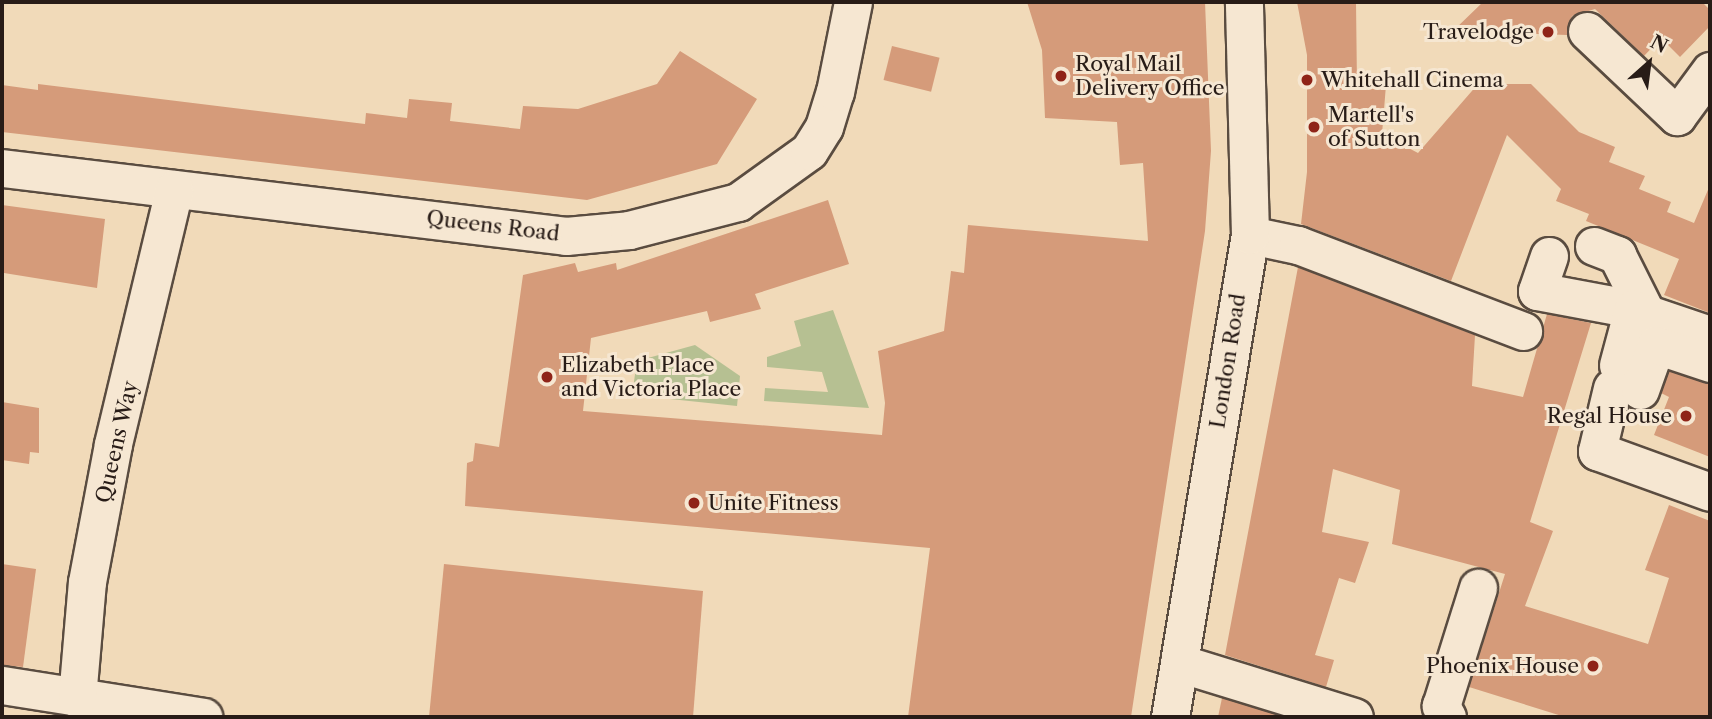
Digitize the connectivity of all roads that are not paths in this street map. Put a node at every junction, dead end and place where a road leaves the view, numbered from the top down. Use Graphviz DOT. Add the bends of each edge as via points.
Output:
graph roads {
  1 [pos="853,2"];
  2 [pos="1244,2"];
  3 [pos="1587,31"];
  4 [pos="1710,71"];
  5 [pos="2,168"];
  6 [pos="174,189"];
  7 [pos="1250,235"];
  8 [pos="1594,246"];
  9 [pos="1549,256"];
  10 [pos="1640,311"];
  11 [pos="1523,331"];
  12 [pos="1710,335"];
  13 [pos="1710,363"];
  14 [pos="1623,381"];
  15 [pos="1710,492"];
  16 [pos="1478,588"];
  17 [pos="1179,663"];
  18 [pos="2,685"];
  19 [pos="77,698"];
  20 [pos="203,717"];
  21 [pos="1170,717"];
  22 [pos="1354,717"];
  23 [pos="1447,717"];
  1 -- 6 [label="street, Queens Road" via="835,92 824,127 809,151 774,181 700,215 566,236"];
  2 -- 7 [label="street, London Road"];
  3 -- 4 [label="street" via="1677,116"];
  5 -- 6 [label="street, Queens Road"];
  6 -- 19 [label="street, Queens Way" via="111,456 88,582"];
  7 -- 11 [label="street" via="1298,245"];
  7 -- 17 [label="street, London Road"];
  8 -- 10 [label="street" via="1617,255"];
  9 -- 10 [label="street" via="1537,290"];
  10 -- 12 [label="street"];
  10 -- 14 [label="street"];
  13 -- 14 [label="street" via="1656,345"];
  14 -- 15 [label="street" via="1597,451"];
  16 -- 23 [label="street" via="1441,706"];
  17 -- 21 [label="street, London Road"];
  17 -- 22 [label="street"];
  18 -- 19 [label="street"];
  19 -- 20 [label="street"];
}
